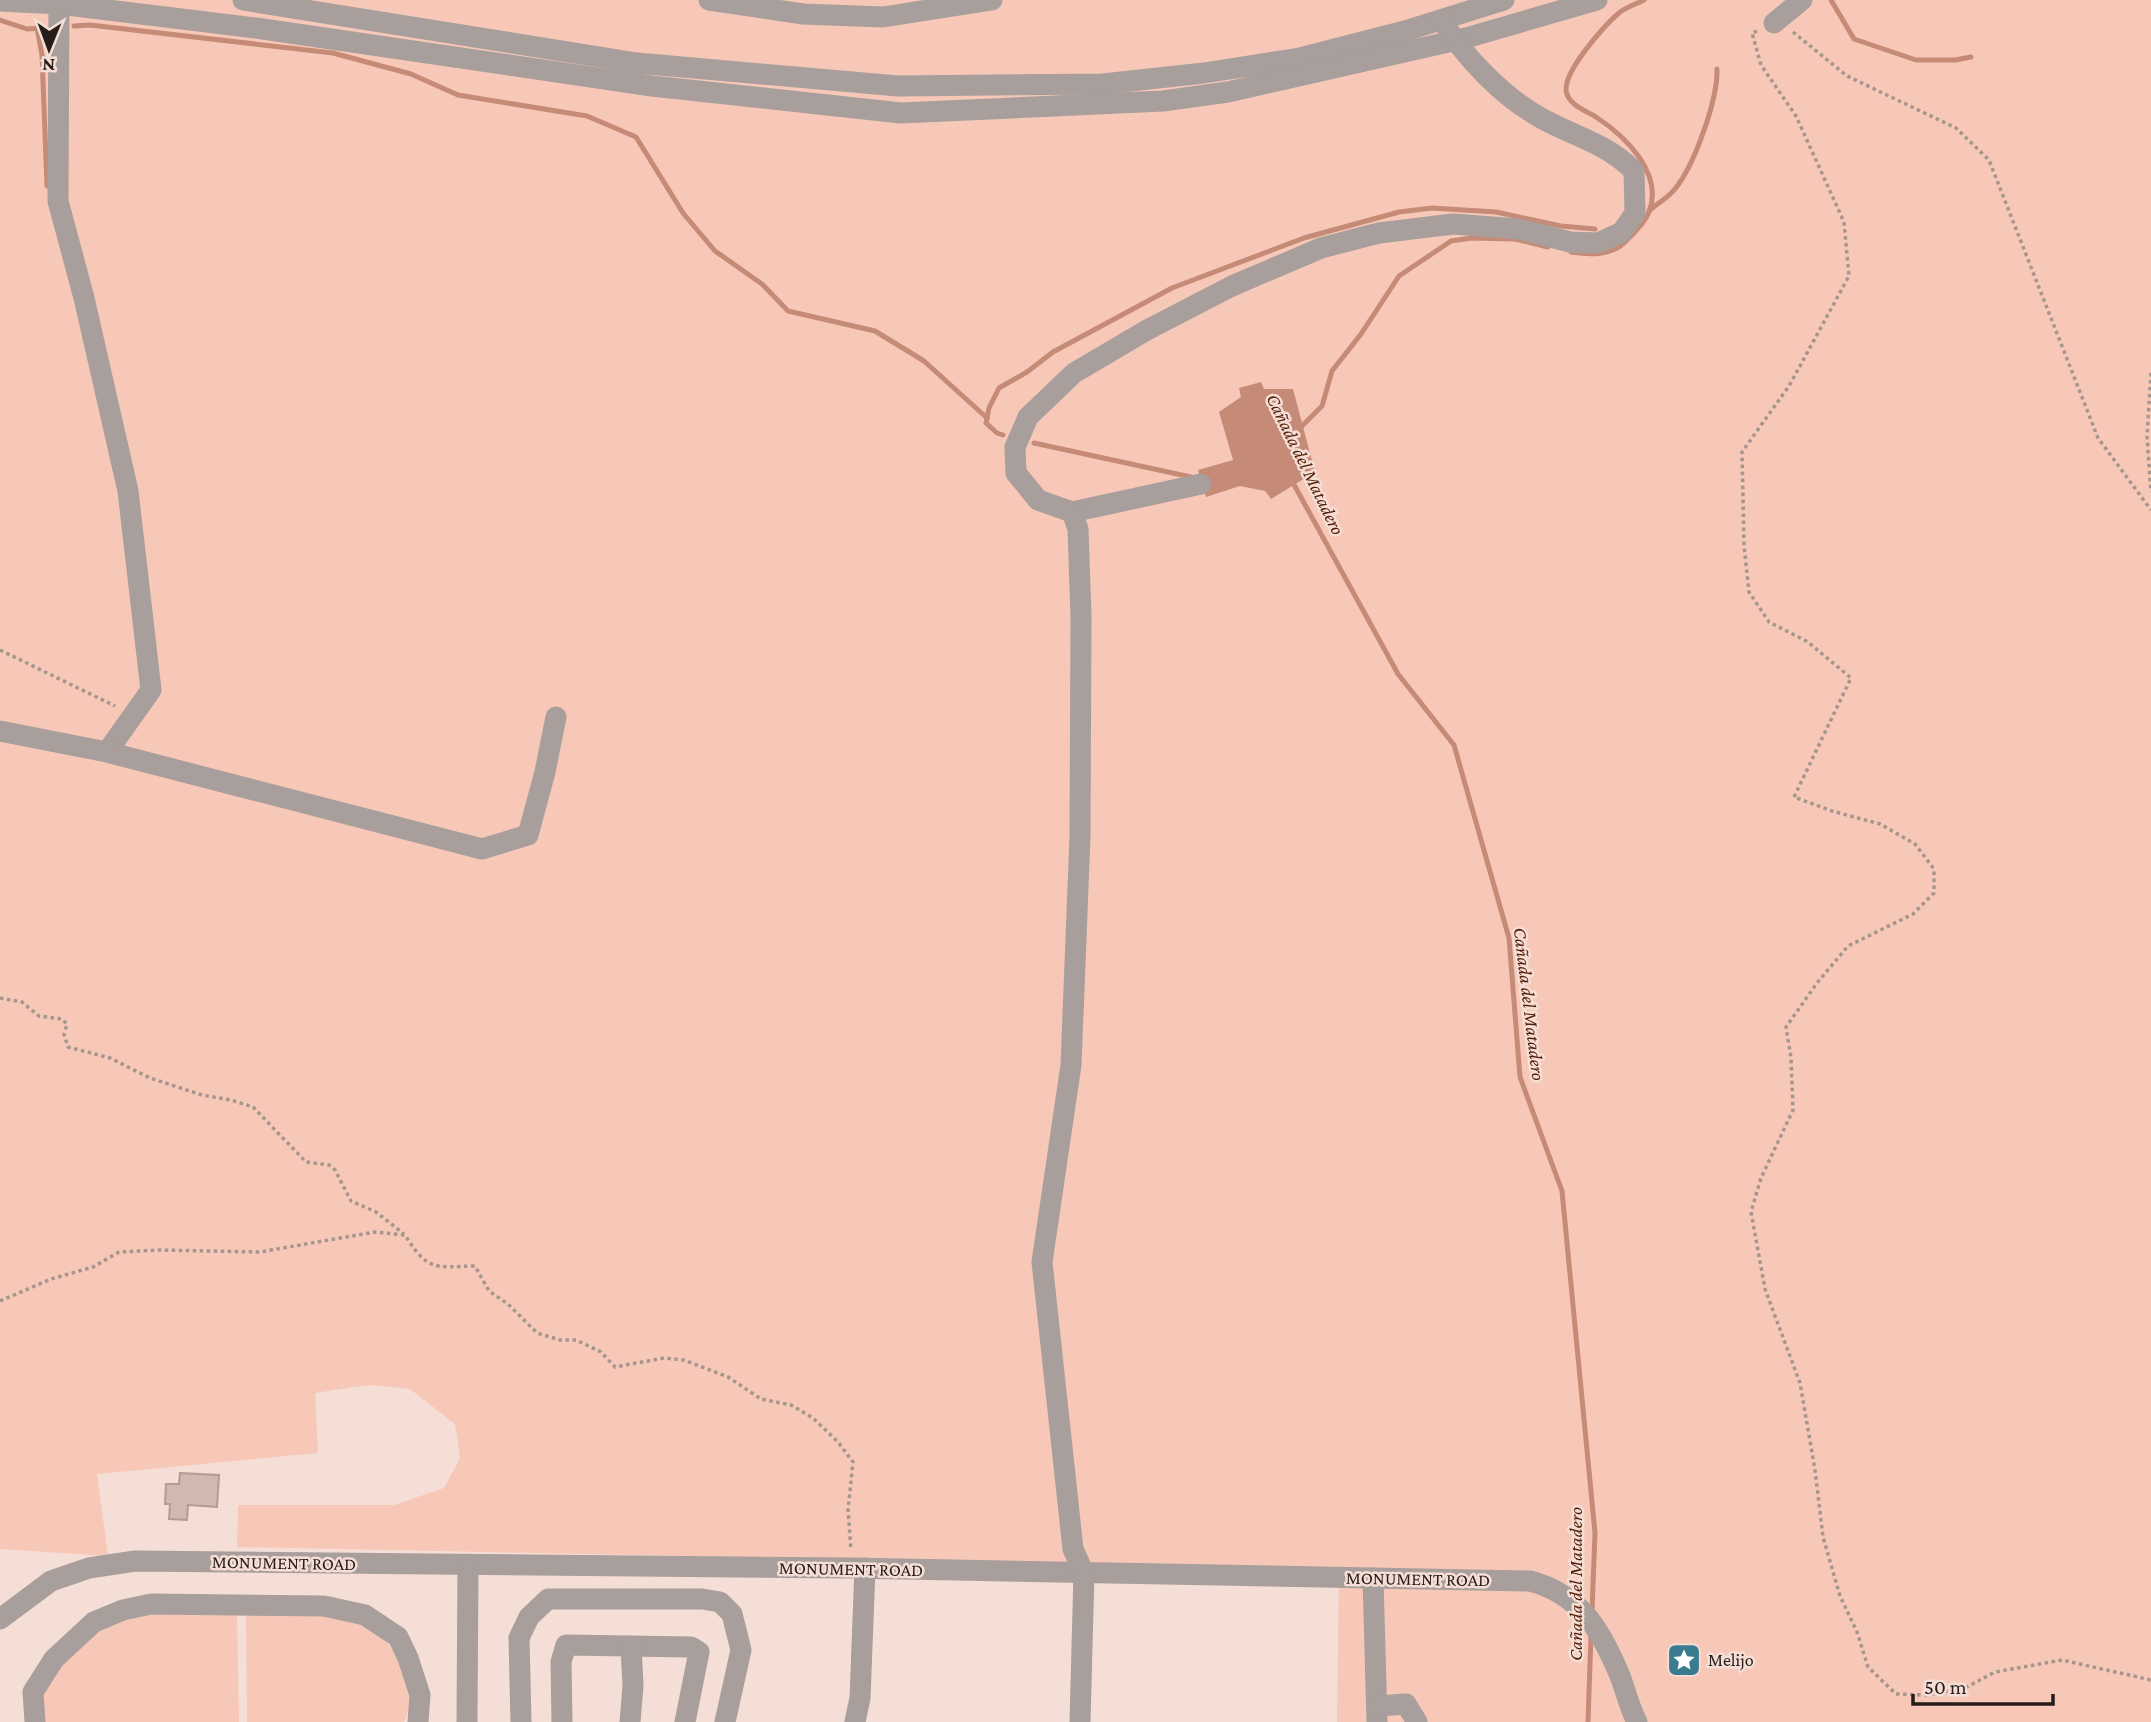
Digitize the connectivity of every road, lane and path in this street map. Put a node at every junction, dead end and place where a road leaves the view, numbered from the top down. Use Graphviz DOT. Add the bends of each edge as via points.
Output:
graph roads {
  1 [pos="243,0"];
  2 [pos="709,0"];
  3 [pos="992,0"];
  4 [pos="1504,0"];
  5 [pos="1597,0"];
  6 [pos="1802,0"];
  7 [pos="0,1"];
  8 [pos="59,2"];
  9 [pos="1443,20"];
  10 [pos="1773,23"];
  11 [pos="1454,41"];
  12 [pos="2151,373"];
  13 [pos="1201,484"];
  14 [pos="2151,492"];
  15 [pos="2151,510"];
  16 [pos="1072,512"];
  17 [pos="0,650"];
  18 [pos="133,715"];
  19 [pos="556,717"];
  20 [pos="0,731"];
  21 [pos="107,752"];
  22 [pos="0,998"];
  23 [pos="405,1235"];
  24 [pos="0,1301"];
  25 [pos="468,1565"];
  26 [pos="858,1568"];
  27 [pos="1084,1573"];
  28 [pos="1373,1578"];
  29 [pos="0,1619"];
  30 [pos="631,1646"];
  31 [pos="2151,1680"];
  32 [pos="1377,1714"];
  33 [pos="36,1722"];
  34 [pos="418,1722"];
  35 [pos="467,1722"];
  36 [pos="521,1722"];
  37 [pos="562,1722"];
  38 [pos="630,1722"];
  39 [pos="685,1722"];
  40 [pos="725,1722"];
  41 [pos="855,1722"];
  42 [pos="1080,1722"];
  43 [pos="1416,1722"];
  44 [pos="1637,1722"];
  1 -- 9 [label="street" via="637,63 898,86 1102,84 1204,73 1300,58"];
  2 -- 3 [label="street" via="803,14 883,17"];
  4 -- 9 [label="street"];
  5 -- 11 [label="street"];
  6 -- 10 [label="street"];
  7 -- 8 [label="street"];
  8 -- 11 [label="street" via="652,86 901,113 1176,99 1228,92"];
  8 -- 18 [label="street" via="58,201 128,491 151,690"];
  9 -- 11 [label="street"];
  10 -- 15 [label="path" via="1795,33 1847,76 1956,128 1989,160 2098,439"];
  10 -- 31 [label="path" via="1752,33 1761,65 1796,116 1844,222 1849,276 1789,386 1742,452 1749,592 1769,622 1808,642 1851,677 1794,797 1880,824 1915,844 1934,869 1934,893 1913,914 1847,946 1786,1027 1793,1110 1761,1178 1751,1212 1765,1289 1800,1383 1823,1537 1868,1667 1896,1694 1927,1695 1965,1688 1995,1672 2062,1660"];
  11 -- 16 [label="street" via="1489,79 1539,117 1619,155 1634,170 1635,213 1622,232 1598,243 1570,242 1519,229 1453,224 1379,233 1321,248 1232,286 1074,373 1028,417 1015,447 1016,473 1038,500"];
  12 -- 14 [label="path" via="2147,436"];
  13 -- 16 [label="street"];
  16 -- 27 [label="street" via="1078,529 1081,617 1080,836 1071,1065 1042,1262 1073,1549"];
  17 -- 18 [label="path"];
  18 -- 21 [label="street"];
  19 -- 21 [label="street" via="528,835 482,849"];
  20 -- 21 [label="street"];
  22 -- 23 [label="path" via="22,1002 39,1016 62,1019 67,1024 68,1047 110,1058 201,1096 253,1107 306,1162 329,1165 351,1201 376,1212"];
  23 -- 24 [label="path" via="375,1232 260,1252 119,1252 93,1267"];
  23 -- 26 [label="path" via="417,1255 433,1267 475,1266 489,1291 537,1333 576,1340 601,1352 615,1367 664,1358 684,1360 728,1377 761,1399 791,1405 813,1418 853,1462 848,1510"];
  25 -- 26 [label="street, MONUMENT ROAD"];
  25 -- 29 [label="street, MONUMENT ROAD" via="135,1561 89,1568 51,1581"];
  25 -- 35 [label="street"];
  26 -- 27 [label="street, MONUMENT ROAD"];
  26 -- 41 [label="street" via="860,1698"];
  27 -- 28 [label="street, MONUMENT ROAD"];
  27 -- 42 [label="street"];
  28 -- 32 [label="street"];
  28 -- 44 [label="street, MONUMENT ROAD" via="1530,1581 1550,1586 1578,1604 1596,1629"];
  30 -- 37 [label="street" via="566,1645 561,1662"];
  30 -- 38 [label="street"];
  30 -- 39 [label="street" via="691,1647 699,1652"];
  32 -- 43 [label="street" via="1406,1704"];
  33 -- 34 [label="street" via="33,1692 54,1660 94,1622 151,1604 324,1606 365,1615 398,1637 420,1695"];
  36 -- 40 [label="street" via="519,1638 528,1617 548,1599 702,1599 720,1602 732,1614 741,1650"];
}
